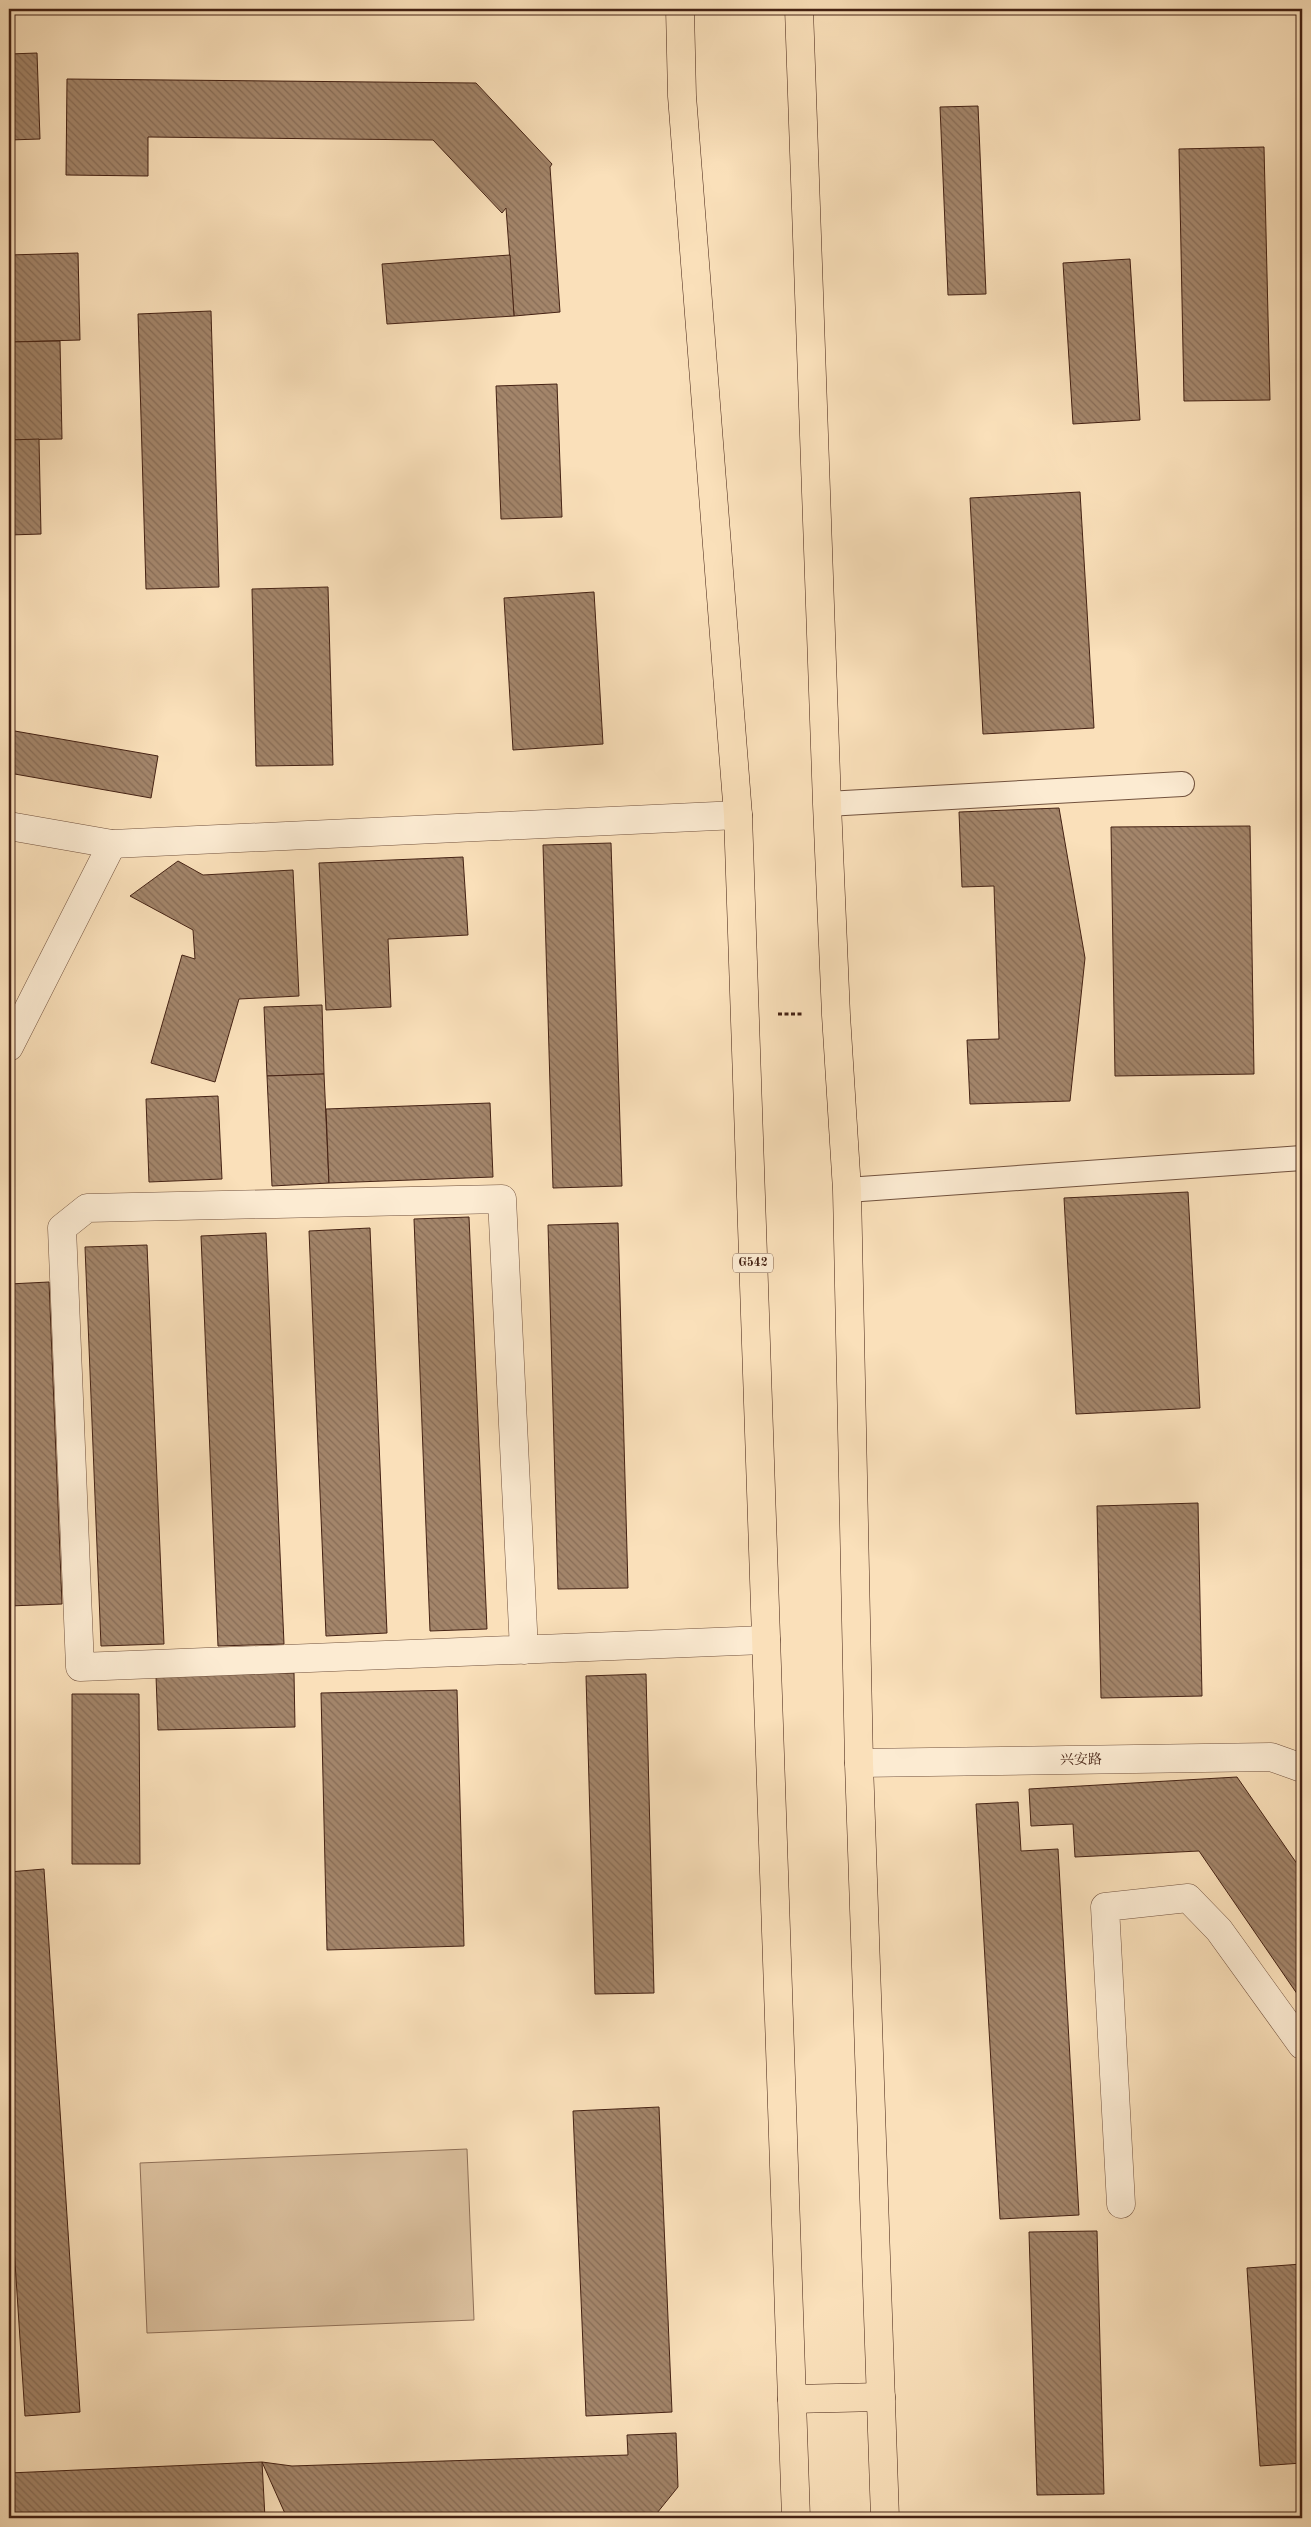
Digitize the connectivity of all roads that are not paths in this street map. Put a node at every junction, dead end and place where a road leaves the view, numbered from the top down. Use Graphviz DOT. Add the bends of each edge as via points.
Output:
graph roads {
  1 [pos="680,9"];
  2 [pos="799,9"];
  3 [pos="1182,784"];
  4 [pos="827,804"];
  5 [pos="738,815"];
  6 [pos="9,826"];
  7 [pos="112,844"];
  8 [pos="9,1047"];
  9 [pos="1302,1158"];
  10 [pos="846,1190"];
  11 [pos="766,1640"];
  12 [pos="524,1650"];
  13 [pos="859,1763"];
  14 [pos="1302,1768"];
  15 [pos="1302,2045"];
  16 [pos="1121,2204"];
  17 [pos="881,2397"];
  18 [pos="792,2399"];
  19 [pos="796,2518"];
  20 [pos="885,2518"];
  1 -- 5 [label="main road, G542" via="682,96"];
  2 -- 4 [label="main road"];
  3 -- 4 [label="lane"];
  4 -- 10 [label="main road"];
  5 -- 7 [label="street"];
  5 -- 11 [label="main road, G542"];
  6 -- 7 [label="street"];
  7 -- 8 [label="street"];
  9 -- 10 [label="lane"];
  10 -- 13 [label="main road"];
  11 -- 12 [label="street"];
  11 -- 18 [label="main road, G542"];
  12 -- 12 [label="street" via="502,1199 87,1208 62,1228 80,1667"];
  13 -- 14 [label="street, 兴安路" via="1271,1757"];
  13 -- 17 [label="main road"];
  15 -- 16 [label="street" via="1219,1930 1188,1898 1105,1907"];
  17 -- 18 [label="main road"];
  17 -- 20 [label="main road"];
  18 -- 19 [label="main road, G542"];
}
